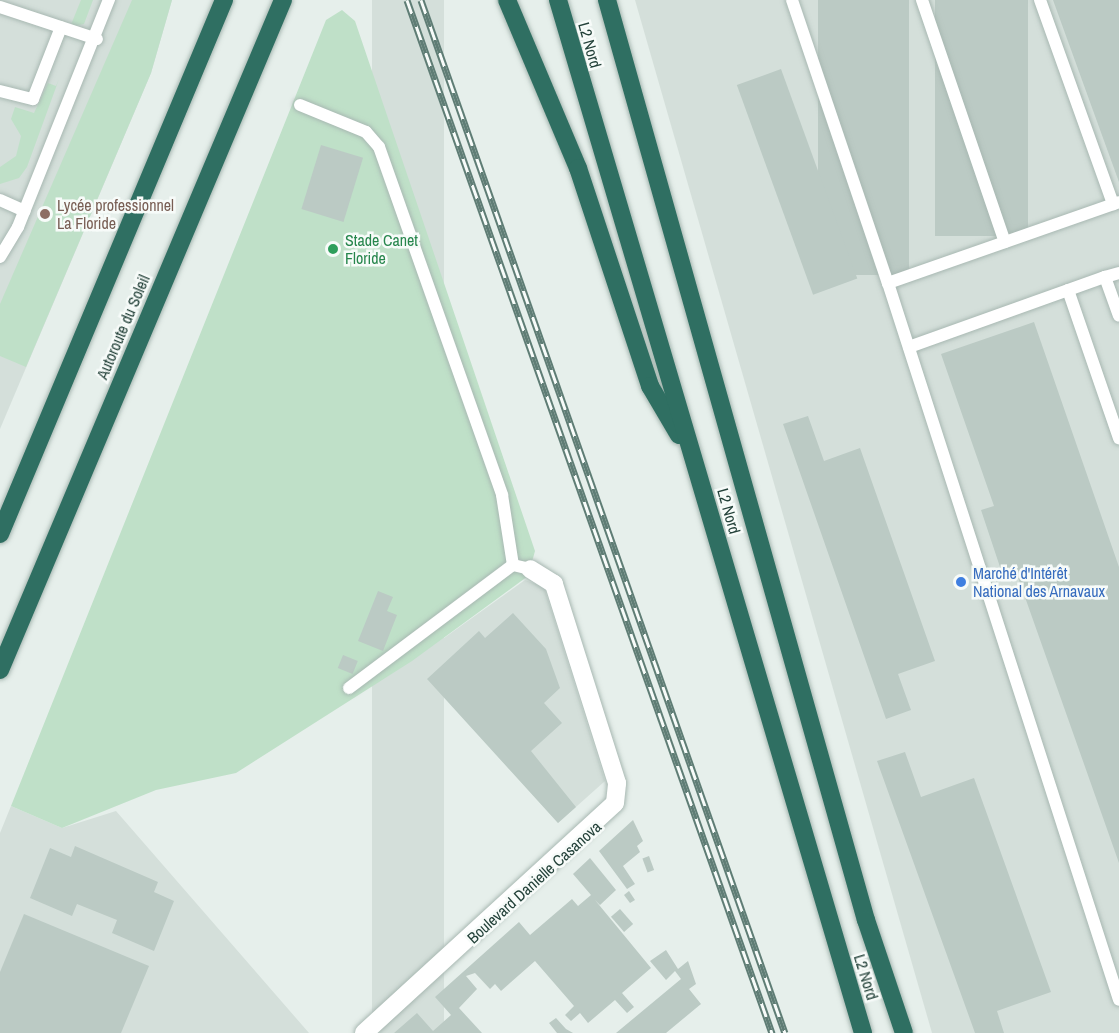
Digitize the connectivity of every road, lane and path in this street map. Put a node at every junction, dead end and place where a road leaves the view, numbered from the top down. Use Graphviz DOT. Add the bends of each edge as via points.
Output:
graph roads {
  1 [pos="109,0"];
  2 [pos="224,0"];
  3 [pos="283,0"];
  4 [pos="507,0"];
  5 [pos="558,0"];
  6 [pos="607,0"];
  7 [pos="792,0"];
  8 [pos="922,0"];
  9 [pos="1040,0"];
  10 [pos="0,7"];
  11 [pos="61,27"];
  12 [pos="97,39"];
  13 [pos="0,91"];
  14 [pos="300,105"];
  15 [pos="0,201"];
  16 [pos="1116,203"];
  17 [pos="25,211"];
  18 [pos="1005,242"];
  19 [pos="0,257"];
  20 [pos="1119,273"];
  21 [pos="1105,277"];
  22 [pos="888,283"];
  23 [pos="1068,290"];
  24 [pos="1119,316"];
  25 [pos="909,347"];
  26 [pos="1119,438"];
  27 [pos="693,460"];
  28 [pos="0,534"];
  29 [pos="522,567"];
  30 [pos="0,670"];
  31 [pos="349,688"];
  32 [pos="1119,1000"];
  33 [pos="364,1033"];
  34 [pos="863,1033"];
  35 [pos="904,1033"];
  1 -- 12 [label="lane"];
  2 -- 28 [label="highway, Autoroute du Soleil"];
  3 -- 30 [label="highway, Autoroute du Soleil"];
  4 -- 27 [label="highway" via="578,168 650,386"];
  5 -- 27 [label="highway, L2 Nord"];
  6 -- 35 [label="highway, L2 Nord" via="866,920"];
  7 -- 22 [label="lane"];
  8 -- 18 [label="lane"];
  9 -- 16 [label="lane"];
  10 -- 11 [label="lane"];
  11 -- 12 [label="lane"];
  11 -- 13 [label="lane" via="33,99"];
  12 -- 17 [label="lane"];
  14 -- 29 [label="lane" via="366,132 379,147 502,495"];
  15 -- 17 [label="lane"];
  16 -- 18 [label="lane"];
  17 -- 19 [label="lane"];
  18 -- 22 [label="lane"];
  20 -- 21 [label="lane"];
  21 -- 23 [label="lane"];
  21 -- 24 [label="lane"];
  22 -- 25 [label="lane"];
  23 -- 25 [label="lane"];
  23 -- 26 [label="lane"];
  25 -- 32 [label="lane"];
  27 -- 34 [label="highway, L2 Nord"];
  29 -- 31 [label="lane"];
  29 -- 33 [label="street, Boulevard Danielle Casanova" via="554,584 616,783 615,803"];
}
